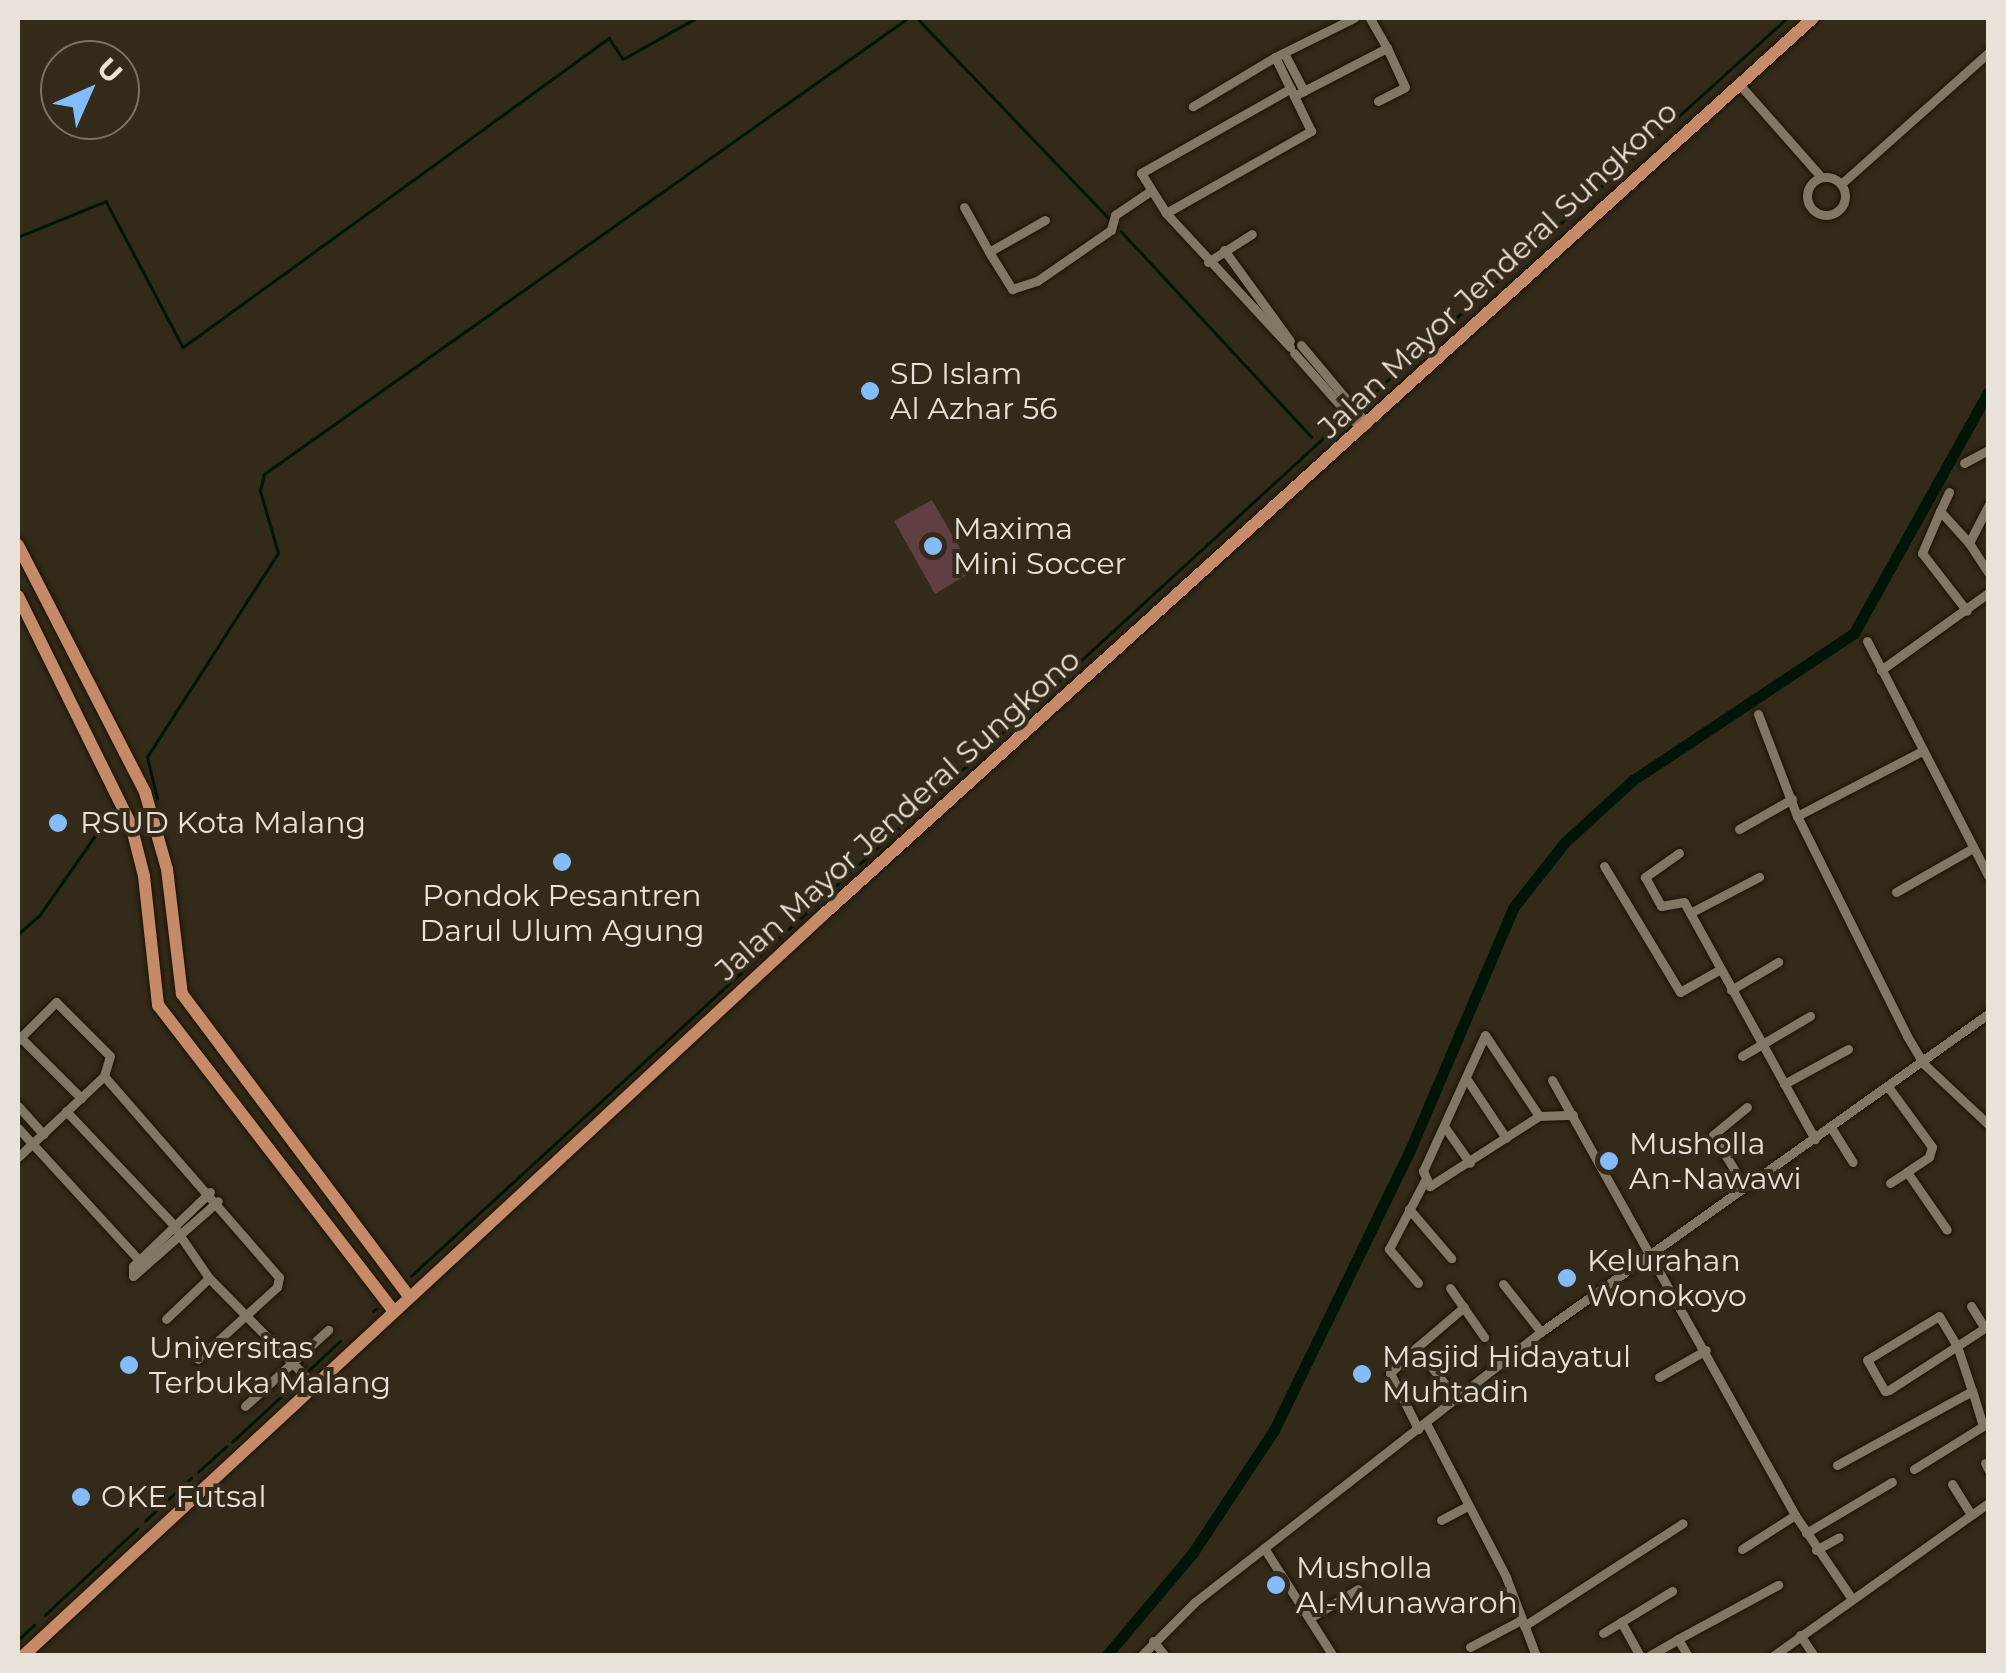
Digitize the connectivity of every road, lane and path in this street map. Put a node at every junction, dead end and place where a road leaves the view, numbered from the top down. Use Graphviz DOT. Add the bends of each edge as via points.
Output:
graph roads {
  1 [pos="1354,18"];
  2 [pos="1370,18"];
  3 [pos="1813,18"];
  4 [pos="1387,48"];
  5 [pos="1988,53"];
  6 [pos="1280,55"];
  7 [pos="1740,84"];
  8 [pos="1296,91"];
  9 [pos="1378,101"];
  10 [pos="1193,106"];
  11 [pos="1821,177"];
  12 [pos="1841,184"];
  13 [pos="1149,192"];
  14 [pos="964,207"];
  15 [pos="1166,214"];
  16 [pos="1045,220"];
  17 [pos="1252,234"];
  18 [pos="1224,250"];
  19 [pos="989,252"];
  20 [pos="1208,262"];
  21 [pos="1294,347"];
  22 [pos="1356,417"];
  23 [pos="1988,450"];
  24 [pos="1964,464"];
  25 [pos="1949,492"];
  26 [pos="1988,506"];
  27 [pos="1940,511"];
  28 [pos="1969,543"];
  29 [pos="18,545"];
  30 [pos="1988,572"];
  31 [pos="1988,593"];
  32 [pos="18,596"];
  33 [pos="1967,610"];
  34 [pos="1867,640"];
  35 [pos="1881,670"];
  36 [pos="1758,714"];
  37 [pos="1922,751"];
  38 [pos="1792,799"];
  39 [pos="1797,816"];
  40 [pos="1739,830"];
  41 [pos="1973,848"];
  42 [pos="1679,854"];
  43 [pos="1604,866"];
  44 [pos="167,870"];
  45 [pos="144,876"];
  46 [pos="1759,876"];
  47 [pos="1988,876"];
  48 [pos="1896,892"];
  49 [pos="1690,912"];
  50 [pos="1778,962"];
  51 [pos="1720,970"];
  52 [pos="1731,990"];
  53 [pos="1988,1014"];
  54 [pos="1810,1016"];
  55 [pos="19,1037"];
  56 [pos="1763,1044"];
  57 [pos="1848,1048"];
  58 [pos="1742,1056"];
  59 [pos="1924,1064"];
  60 [pos="104,1076"];
  61 [pos="1466,1078"];
  62 [pos="1552,1080"];
  63 [pos="1784,1084"];
  64 [pos="1889,1088"];
  65 [pos="81,1098"];
  66 [pos="18,1106"];
  67 [pos="1747,1106"];
  68 [pos="66,1111"];
  69 [pos="1573,1115"];
  70 [pos="1540,1116"];
  71 [pos="1988,1124"];
  72 [pos="1444,1126"];
  73 [pos="18,1128"];
  74 [pos="1832,1129"];
  75 [pos="42,1134"];
  76 [pos="1506,1138"];
  77 [pos="1815,1139"];
  78 [pos="31,1144"];
  79 [pos="18,1157"];
  80 [pos="1853,1162"];
  81 [pos="1470,1163"];
  82 [pos="1906,1172"];
  83 [pos="1424,1182"];
  84 [pos="1890,1183"];
  85 [pos="1745,1187"];
  86 [pos="210,1192"];
  87 [pos="218,1201"];
  88 [pos="1409,1209"];
  89 [pos="172,1228"];
  90 [pos="1947,1230"];
  91 [pos="178,1240"];
  92 [pos="1650,1251"];
  93 [pos="1451,1258"];
  94 [pos="139,1260"];
  95 [pos="210,1278"];
  96 [pos="1418,1283"];
  97 [pos="1502,1284"];
  98 [pos="1450,1288"];
  99 [pos="409,1296"];
  100 [pos="1971,1306"];
  101 [pos="1464,1307"];
  102 [pos="394,1311"];
  103 [pos="246,1316"];
  104 [pos="166,1319"];
  105 [pos="1987,1327"];
  106 [pos="328,1330"];
  107 [pos="1541,1332"];
  108 [pos="1484,1337"];
  109 [pos="1957,1346"];
  110 [pos="1416,1348"];
  111 [pos="1706,1350"];
  112 [pos="198,1359"];
  113 [pos="292,1363"];
  114 [pos="1658,1376"];
  115 [pos="314,1385"];
  116 [pos="1972,1391"];
  117 [pos="1458,1400"];
  118 [pos="245,1406"];
  119 [pos="1422,1426"];
  120 [pos="1838,1466"];
  121 [pos="1914,1469"];
  122 [pos="1892,1482"];
  123 [pos="1952,1484"];
  124 [pos="1988,1502"];
  125 [pos="1467,1506"];
  126 [pos="1795,1514"];
  127 [pos="1971,1515"];
  128 [pos="1441,1520"];
  129 [pos="1683,1522"];
  130 [pos="1806,1533"];
  131 [pos="1839,1537"];
  132 [pos="1264,1548"];
  133 [pos="1742,1549"];
  134 [pos="1816,1550"];
  135 [pos="1778,1585"];
  136 [pos="1358,1589"];
  137 [pos="1672,1591"];
  138 [pos="1852,1598"];
  139 [pos="1310,1618"];
  140 [pos="1621,1622"];
  141 [pos="1523,1623"];
  142 [pos="1603,1633"];
  143 [pos="1800,1636"];
  144 [pos="1678,1639"];
  145 [pos="1153,1641"];
  146 [pos="1470,1647"];
  147 [pos="23,1656"];
  148 [pos="1140,1656"];
  149 [pos="1164,1656"];
  150 [pos="1333,1656"];
  151 [pos="1536,1656"];
  152 [pos="1640,1656"];
  153 [pos="1648,1656"];
  154 [pos="1688,1656"];
  155 [pos="1773,1656"];
  156 [pos="1814,1656"];
  1 -- 6 [label="street"];
  2 -- 4 [label="street"];
  3 -- 7 [label="main road, Jalan Mayor Jenderal Sungkono"];
  4 -- 8 [label="street"];
  4 -- 9 [label="street" via="1405,87"];
  5 -- 12 [label="street"];
  6 -- 8 [label="street"];
  6 -- 10 [label="street"];
  7 -- 11 [label="street"];
  7 -- 22 [label="main road, Jalan Mayor Jenderal Sungkono"];
  8 -- 13 [label="street" via="1145,170"];
  8 -- 15 [label="street" via="1311,131"];
  11 -- 12 [label="street"];
  11 -- 12 [label="street" via="1807,190 1819,215 1843,206"];
  13 -- 15 [label="street"];
  13 -- 19 [label="street" via="1116,216 1111,230 1017,289"];
  14 -- 19 [label="street"];
  15 -- 20 [label="street"];
  16 -- 19 [label="street"];
  17 -- 18 [label="street"];
  18 -- 20 [label="street"];
  18 -- 21 [label="street"];
  20 -- 21 [label="street"];
  21 -- 22 [label="street"];
  22 -- 99 [label="main road, Jalan Mayor Jenderal Sungkono"];
  23 -- 24 [label="street"];
  25 -- 27 [label="street"];
  26 -- 28 [label="street"];
  27 -- 28 [label="street"];
  27 -- 33 [label="street" via="1922,553"];
  28 -- 30 [label="street"];
  29 -- 44 [label="main road" via="145,792"];
  31 -- 33 [label="street"];
  32 -- 45 [label="main road" via="113,777"];
  33 -- 35 [label="street"];
  34 -- 35 [label="street"];
  35 -- 37 [label="street"];
  36 -- 38 [label="street"];
  37 -- 39 [label="street"];
  37 -- 41 [label="street"];
  38 -- 39 [label="street"];
  38 -- 40 [label="street"];
  39 -- 59 [label="street"];
  41 -- 47 [label="street"];
  41 -- 48 [label="street"];
  42 -- 49 [label="street" via="1645,877 1661,906 1682,900"];
  43 -- 51 [label="street" via="1680,992"];
  44 -- 45 [label="main road"];
  44 -- 99 [label="main road" via="182,994"];
  45 -- 102 [label="main road" via="161,1011"];
  46 -- 49 [label="street"];
  49 -- 51 [label="street"];
  50 -- 52 [label="street"];
  51 -- 52 [label="street"];
  52 -- 56 [label="street"];
  53 -- 59 [label="street"];
  54 -- 56 [label="street"];
  55 -- 60 [label="street" via="56,1002 109,1054"];
  55 -- 65 [label="street"];
  56 -- 58 [label="street"];
  56 -- 63 [label="street"];
  57 -- 63 [label="street"];
  59 -- 64 [label="street"];
  59 -- 71 [label="street"];
  60 -- 65 [label="street"];
  60 -- 86 [label="street"];
  61 -- 70 [label="street" via="1482,1037 1490,1036"];
  61 -- 72 [label="street"];
  61 -- 76 [label="street"];
  62 -- 69 [label="street"];
  63 -- 77 [label="street"];
  64 -- 74 [label="street"];
  64 -- 82 [label="street" via="1933,1153"];
  65 -- 68 [label="street"];
  66 -- 75 [label="street"];
  67 -- 85 [label="street" via="1713,1135"];
  68 -- 75 [label="street"];
  68 -- 89 [label="street"];
  69 -- 70 [label="street"];
  69 -- 92 [label="street"];
  70 -- 76 [label="street"];
  72 -- 81 [label="street"];
  72 -- 83 [label="street"];
  73 -- 78 [label="street"];
  74 -- 77 [label="street"];
  74 -- 80 [label="street"];
  75 -- 78 [label="street"];
  76 -- 81 [label="street"];
  77 -- 85 [label="street"];
  78 -- 79 [label="street"];
  78 -- 94 [label="street"];
  81 -- 83 [label="street" via="1436,1184"];
  82 -- 84 [label="street"];
  82 -- 90 [label="street"];
  83 -- 88 [label="street"];
  85 -- 92 [label="street"];
  86 -- 87 [label="street"];
  86 -- 89 [label="street"];
  87 -- 91 [label="street"];
  87 -- 103 [label="street" via="279,1277"];
  88 -- 93 [label="street"];
  88 -- 96 [label="street" via="1389,1250"];
  89 -- 91 [label="street"];
  89 -- 94 [label="street"];
  91 -- 94 [label="street" via="136,1278 131,1273"];
  91 -- 95 [label="street"];
  92 -- 107 [label="street"];
  92 -- 111 [label="street"];
  95 -- 103 [label="street"];
  95 -- 104 [label="street"];
  97 -- 107 [label="street"];
  98 -- 101 [label="street"];
  99 -- 102 [label="main road, Jalan Mayor Jenderal Sungkono"];
  100 -- 105 [label="street"];
  101 -- 108 [label="street"];
  101 -- 110 [label="street"];
  102 -- 115 [label="main road, Jalan Mayor Jenderal Sungkono"];
  103 -- 112 [label="street"];
  103 -- 113 [label="street"];
  105 -- 109 [label="street"];
  106 -- 113 [label="street"];
  107 -- 117 [label="street"];
  109 -- 109 [label="street" via="1885,1392 1866,1364 1939,1316"];
  109 -- 116 [label="street"];
  110 -- 117 [label="street"];
  110 -- 119 [label="street" via="1390,1373"];
  111 -- 114 [label="street"];
  111 -- 126 [label="street"];
  113 -- 115 [label="street"];
  113 -- 118 [label="street"];
  115 -- 147 [label="main road, Jalan Mayor Jenderal Sungkono"];
  116 -- 120 [label="street"];
  116 -- 121 [label="street" via="1984,1426"];
  117 -- 119 [label="street"];
  119 -- 125 [label="street"];
  119 -- 132 [label="street"];
  122 -- 130 [label="street"];
  123 -- 127 [label="street"];
  124 -- 127 [label="street"];
  125 -- 128 [label="street"];
  125 -- 141 [label="street"];
  126 -- 130 [label="street"];
  126 -- 133 [label="street"];
  127 -- 138 [label="street"];
  129 -- 141 [label="street"];
  130 -- 134 [label="street"];
  131 -- 134 [label="street"];
  132 -- 139 [label="street"];
  132 -- 145 [label="street"];
  134 -- 138 [label="street"];
  135 -- 144 [label="street"];
  136 -- 139 [label="street"];
  137 -- 140 [label="street"];
  138 -- 143 [label="street"];
  139 -- 150 [label="street"];
  140 -- 142 [label="street"];
  140 -- 152 [label="street"];
  141 -- 146 [label="street"];
  141 -- 151 [label="street"];
  143 -- 155 [label="street"];
  143 -- 156 [label="street"];
  144 -- 153 [label="street"];
  144 -- 154 [label="street"];
  145 -- 148 [label="street"];
  145 -- 149 [label="street"];
}
